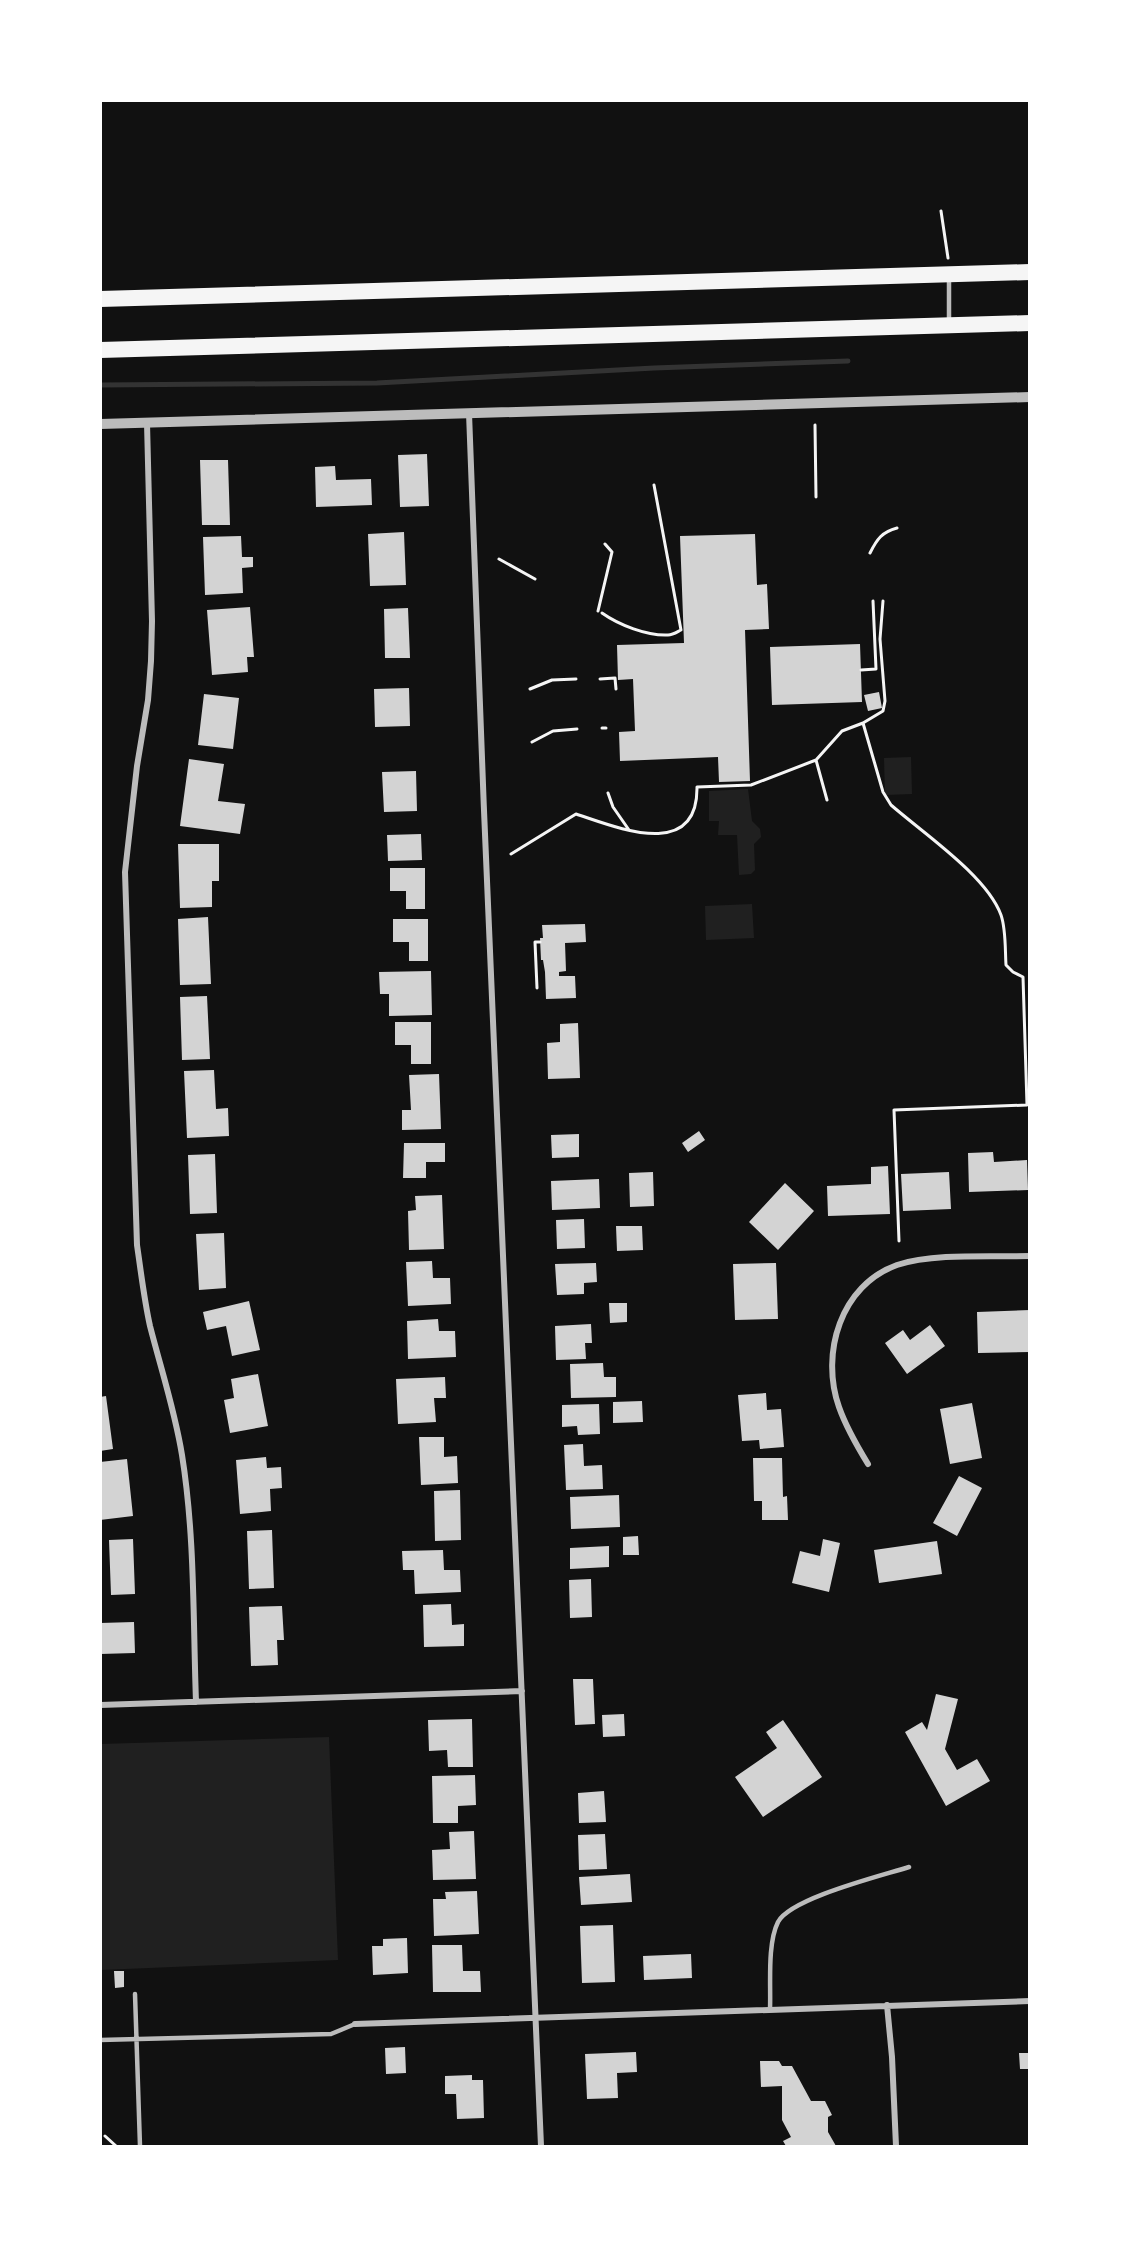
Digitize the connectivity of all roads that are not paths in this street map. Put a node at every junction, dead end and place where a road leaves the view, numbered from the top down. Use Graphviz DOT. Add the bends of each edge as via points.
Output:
graph roads {
  1 [pos="1029,272"];
  2 [pos="949,274"];
  3 [pos="100,299"];
  4 [pos="1029,323"];
  5 [pos="949,325"];
  6 [pos="100,350"];
  7 [pos="1029,397"];
  8 [pos="469,413"];
  9 [pos="147,423"];
  10 [pos="100,424"];
  11 [pos="1029,1256"];
  12 [pos="868,1464"];
  13 [pos="522,1691"];
  14 [pos="196,1702"];
  15 [pos="100,1704"];
  16 [pos="909,1867"];
  17 [pos="135,1994"];
  18 [pos="1029,2001"];
  19 [pos="887,2005"];
  20 [pos="770,2009"];
  21 [pos="536,2017"];
  22 [pos="355,2024"];
  23 [pos="100,2040"];
  24 [pos="137,2040"];
  25 [pos="140,2146"];
  26 [pos="541,2146"];
  27 [pos="896,2146"];
  1 -- 2 [label="highway"];
  2 -- 3 [label="highway"];
  2 -- 5 [label="lane"];
  4 -- 5 [label="highway"];
  5 -- 6 [label="highway"];
  7 -- 8 [label="street"];
  8 -- 9 [label="street"];
  8 -- 13 [label="street"];
  9 -- 10 [label="street"];
  9 -- 14 [label="street" via="152,660 125,872 130,1067 142,1285 174,1414 185,1479"];
  11 -- 12 [label="street" via="912,1261 886,1270 855,1295 837,1331 833,1374 839,1406"];
  13 -- 14 [label="street"];
  13 -- 21 [label="street"];
  14 -- 15 [label="street"];
  16 -- 20 [label="lane" via="790,1909 779,1921 773,1941"];
  17 -- 24 [label="lane"];
  18 -- 19 [label="street"];
  19 -- 20 [label="street"];
  19 -- 27 [label="street"];
  20 -- 21 [label="street"];
  21 -- 22 [label="street"];
  21 -- 26 [label="street"];
  22 -- 24 [label="lane" via="331,2034"];
  23 -- 24 [label="lane"];
  24 -- 25 [label="lane"];
}
